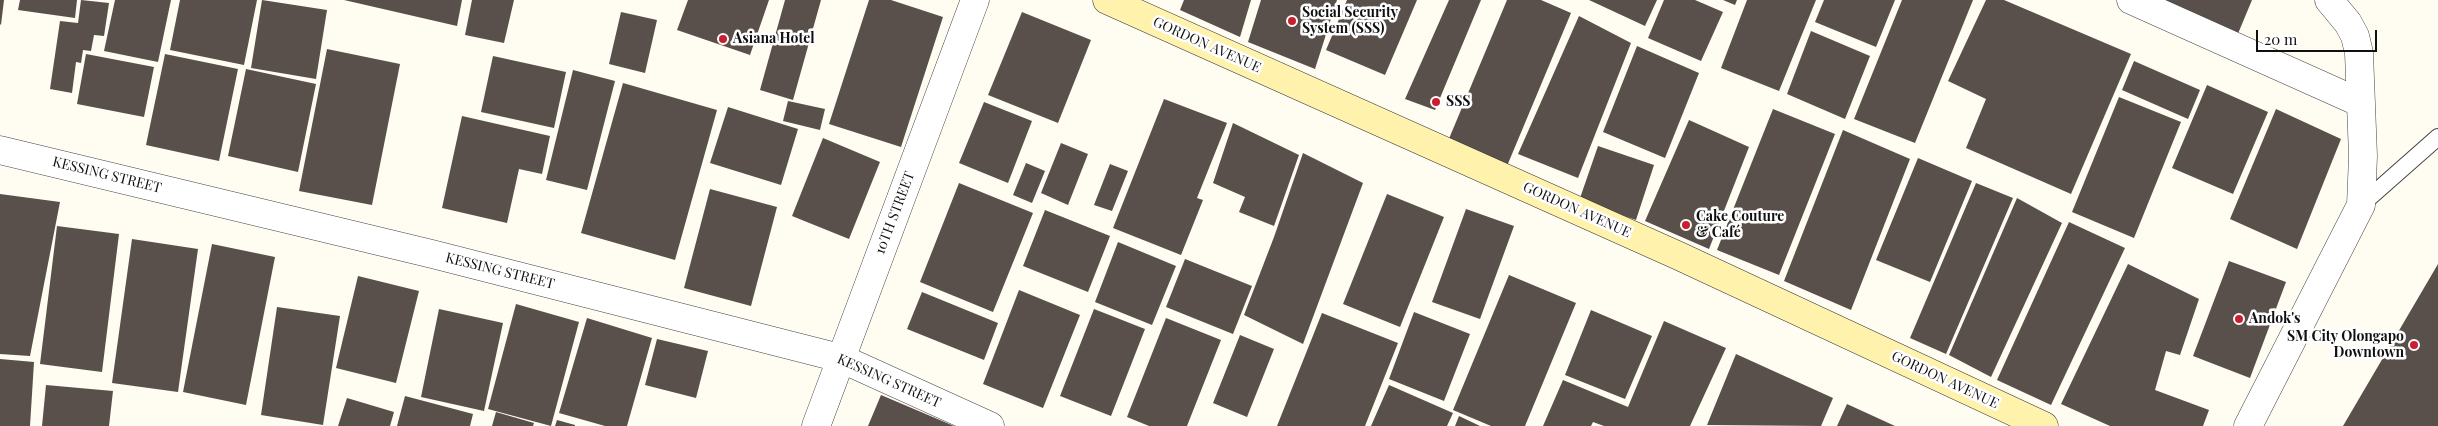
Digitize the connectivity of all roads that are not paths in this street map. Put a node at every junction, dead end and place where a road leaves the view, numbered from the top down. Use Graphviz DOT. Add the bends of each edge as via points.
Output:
graph roads {
  1 [pos="975,0"];
  2 [pos="1107,0"];
  3 [pos="2131,0"];
  4 [pos="2330,0"];
  5 [pos="2361,103"];
  6 [pos="2438,137"];
  7 [pos="0,150"];
  8 [pos="2361,205"];
  9 [pos="840,358"];
  10 [pos="816,426"];
  11 [pos="990,426"];
  12 [pos="2044,426"];
  13 [pos="2248,426"];
  1 -- 9 [label="street, 10TH STREET"];
  2 -- 12 [label="main road, GORDON AVENUE" via="1679,256"];
  3 -- 5 [label="street"];
  4 -- 5 [label="street" via="2355,36"];
  5 -- 8 [label="street" via="2364,156"];
  6 -- 8 [label="lane"];
  7 -- 9 [label="street, KESSING STREET" via="432,254"];
  8 -- 13 [label="street"];
  9 -- 10 [label="street, 10TH STREET"];
  9 -- 11 [label="street, KESSING STREET"];
}
